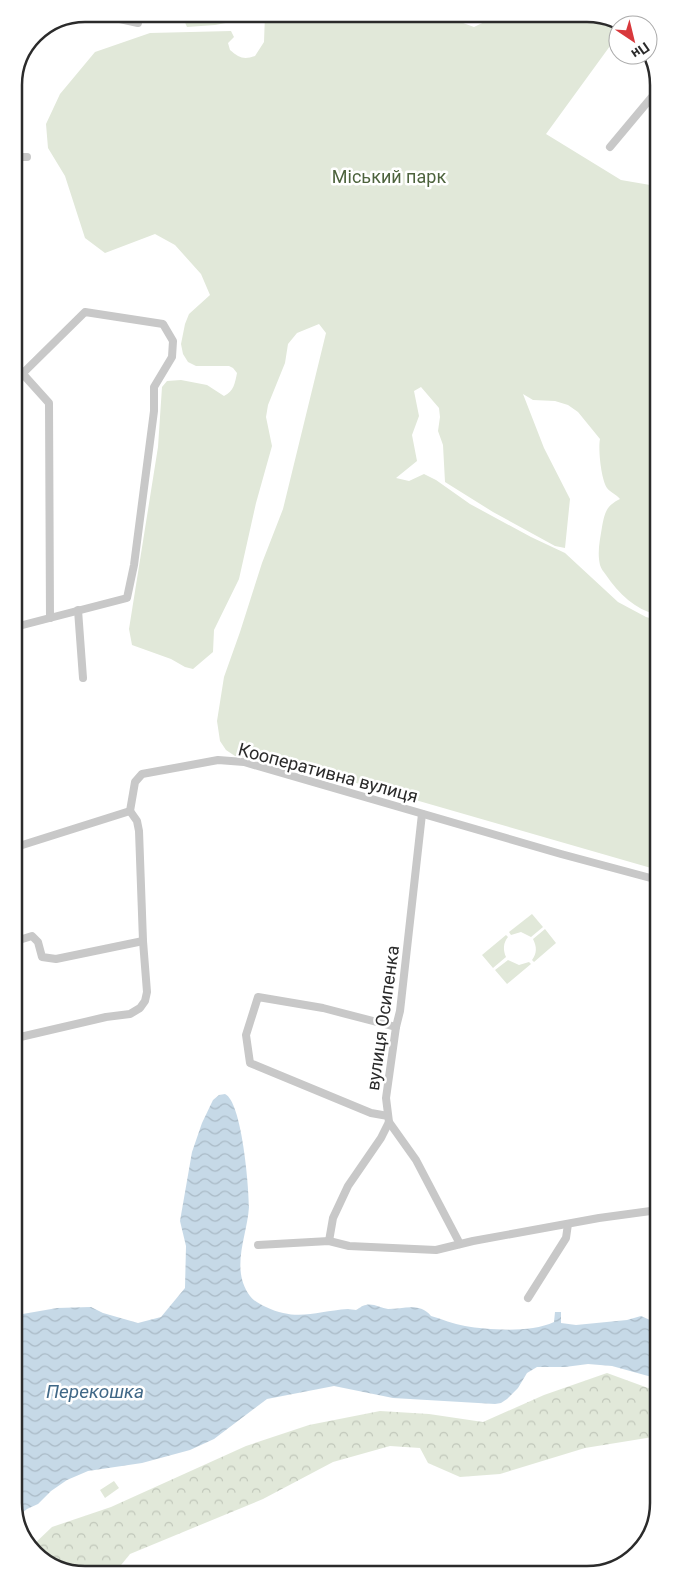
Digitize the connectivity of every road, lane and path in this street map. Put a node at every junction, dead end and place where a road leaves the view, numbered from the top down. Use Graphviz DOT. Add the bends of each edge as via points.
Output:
graph roads {
  1 [pos="650,99"];
  2 [pos="610,147"];
  3 [pos="23,157"];
  4 [pos="27,157"];
  5 [pos="23,372"];
  6 [pos="23,374"];
  7 [pos="78,610"];
  8 [pos="50,618"];
  9 [pos="23,625"];
  10 [pos="83,678"];
  11 [pos="130,811"];
  12 [pos="422,814"];
  13 [pos="23,845"];
  14 [pos="650,878"];
  15 [pos="23,939"];
  16 [pos="143,941"];
  17 [pos="396,1027"];
  18 [pos="23,1036"];
  19 [pos="389,1119"];
  20 [pos="650,1211"];
  21 [pos="568,1224"];
  22 [pos="329,1241"];
  23 [pos="460,1244"];
  24 [pos="258,1245"];
  25 [pos="528,1298"];
  1 -- 2 [label="street"];
  3 -- 4 [label="street"];
  5 -- 7 [label="street" via="85,312 164,324 173,341 172,357 154,387 154,411 136,556 127,598"];
  6 -- 8 [label="street" via="49,404"];
  7 -- 8 [label="street"];
  7 -- 10 [label="street"];
  8 -- 9 [label="street"];
  11 -- 12 [label="street, Кооперативна вулиця" via="136,782 142,774 218,760 244,762"];
  11 -- 13 [label="street"];
  11 -- 16 [label="street" via="139,831"];
  12 -- 14 [label="street, Кооперативна вулиця"];
  12 -- 17 [label="street, вулиця Осипенка"];
  15 -- 16 [label="street" via="32,936 38,942 42,957 56,959"];
  16 -- 18 [label="street" via="147,992 140,1008 130,1014"];
  17 -- 19 [label="street, вулиця Осипенка" via="386,1098"];
  17 -- 19 [label="street" via="322,1008 258,997 246,1035 250,1063"];
  19 -- 22 [label="street" via="381,1138 348,1186 333,1218"];
  19 -- 23 [label="street" via="416,1160"];
  20 -- 21 [label="street"];
  21 -- 23 [label="street"];
  21 -- 25 [label="street" via="566,1238"];
  22 -- 23 [label="street" via="349,1246 436,1250"];
  22 -- 24 [label="street"];
}
